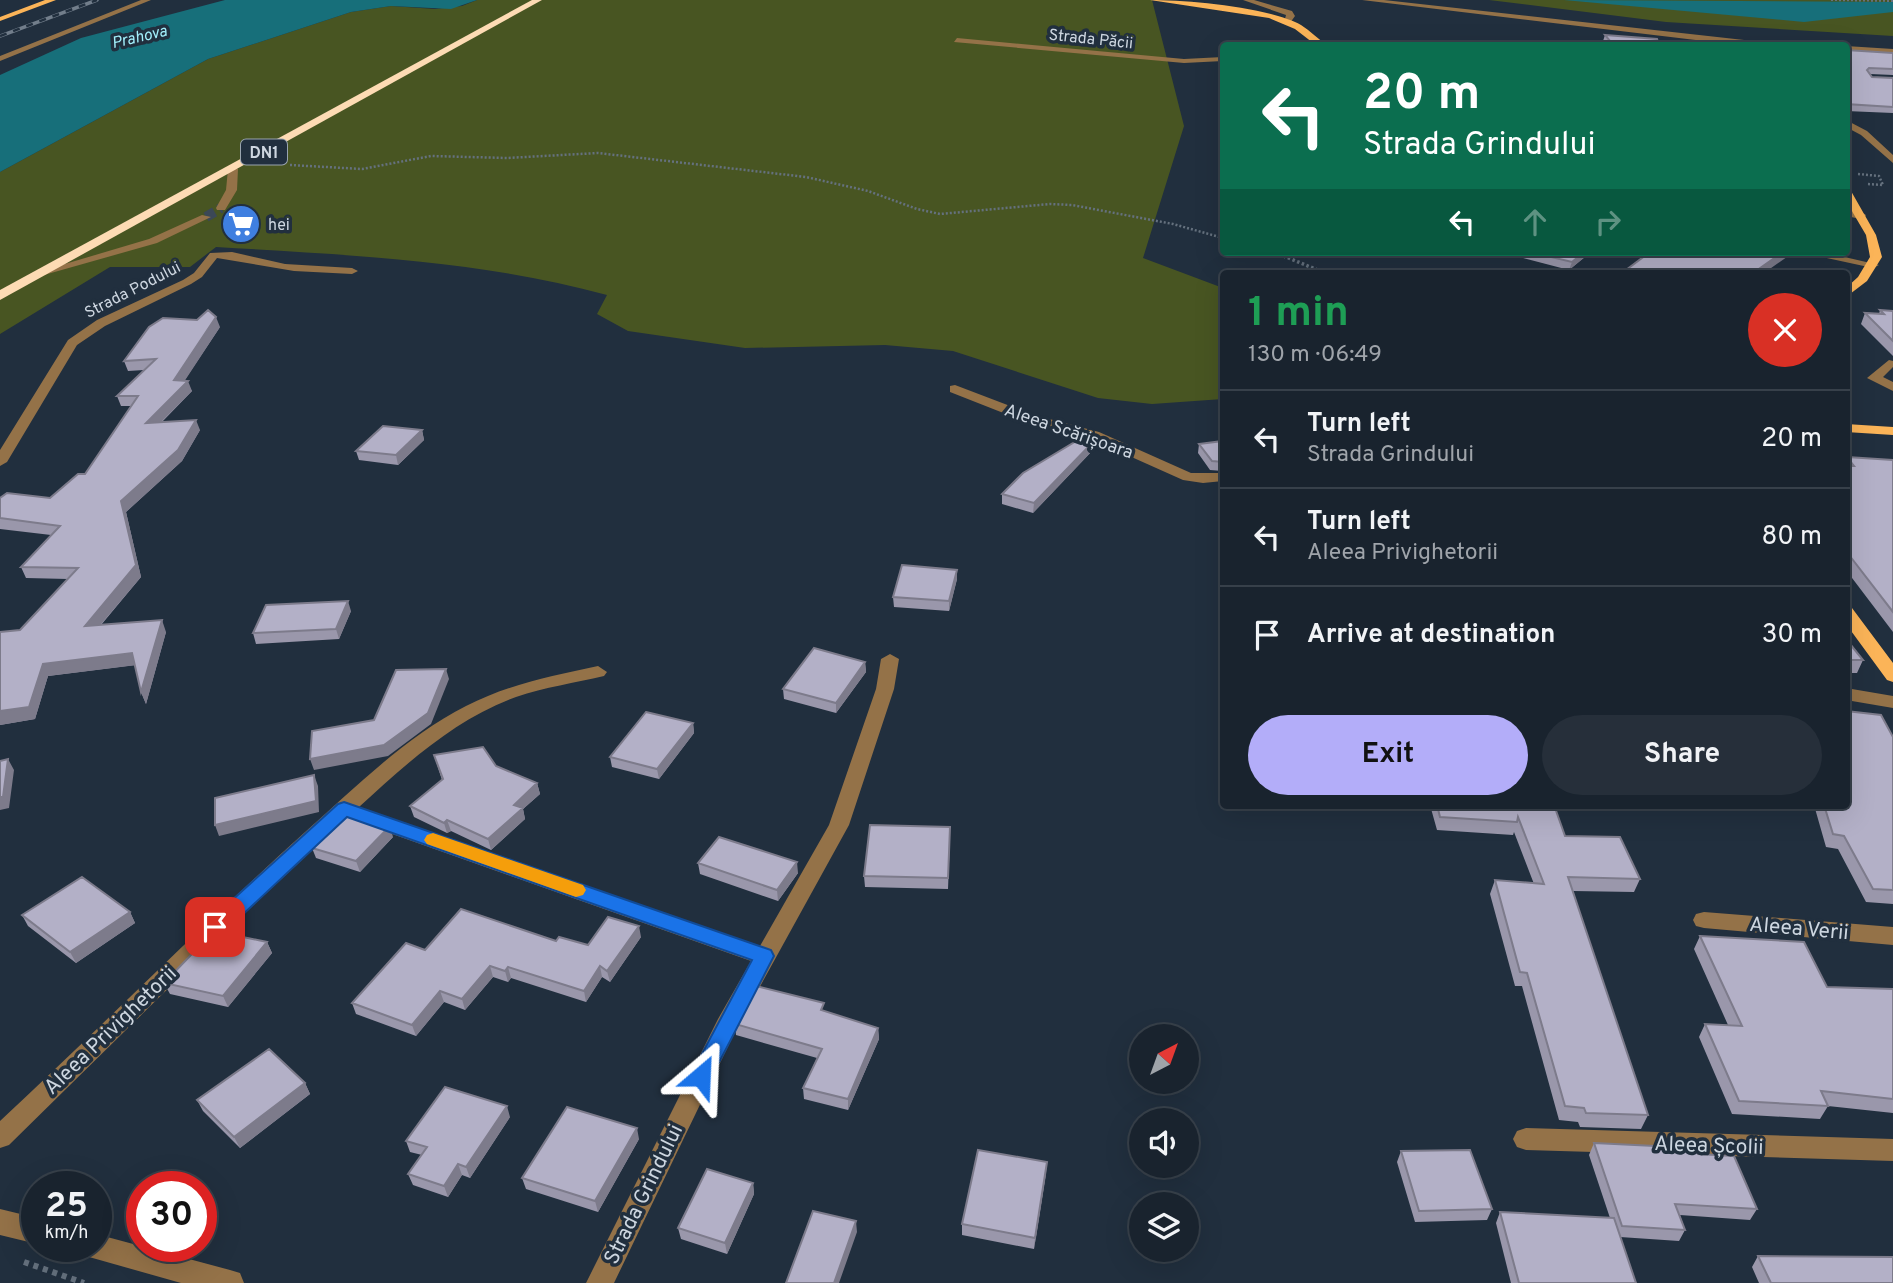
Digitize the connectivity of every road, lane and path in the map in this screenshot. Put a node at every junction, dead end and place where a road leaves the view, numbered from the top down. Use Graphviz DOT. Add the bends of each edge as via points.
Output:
graph roads {
  1 [pos="52,0"];
  2 [pos="147,0"];
  3 [pos="520,0"];
  4 [pos="538,0"];
  5 [pos="1154,0"];
  6 [pos="1247,0"];
  7 [pos="1366,0"];
  8 [pos="1831,0"];
  9 [pos="1893,1"];
  10 [pos="0,19"];
  11 [pos="1287,21"];
  12 [pos="1597,35"];
  13 [pos="957,40"];
  14 [pos="1317,42"];
  15 [pos="1654,42"];
  16 [pos="1743,42"];
  17 [pos="1850,48"];
  18 [pos="1893,51"];
  19 [pos="0,59"];
  20 [pos="1220,59"];
  21 [pos="1850,125"];
  22 [pos="1893,160"];
  23 [pos="290,165"];
  24 [pos="233,169"];
  25 [pos="1857,174"];
  26 [pos="1893,182"];
  27 [pos="1850,198"];
  28 [pos="221,208"];
  29 [pos="1850,214"];
  30 [pos="1861,216"];
  31 [pos="206,217"];
  32 [pos="1220,236"];
  33 [pos="81,237"];
  34 [pos="1284,256"];
  35 [pos="1826,256"];
  36 [pos="1872,265"];
  37 [pos="1318,270"];
  38 [pos="352,271"];
  39 [pos="44,272"];
  40 [pos="1850,290"];
  41 [pos="0,296"];
  42 [pos="1889,365"];
  43 [pos="1893,387"];
  44 [pos="955,389"];
  45 [pos="1850,428"];
  46 [pos="1893,431"];
  47 [pos="0,462"];
  48 [pos="1220,477"];
  49 [pos="1850,617"];
  50 [pos="890,659"];
  51 [pos="598,672"];
  52 [pos="1893,676"];
  53 [pos="1850,695"];
  54 [pos="1893,702"];
  55 [pos="344,809"];
  56 [pos="1704,920"];
  57 [pos="1893,936"];
  58 [pos="764,956"];
  59 [pos="0,1137"];
  60 [pos="1526,1139"];
  61 [pos="1893,1150"];
  62 [pos="0,1222"];
  63 [pos="21,1227"];
  64 [pos="112,1251"];
  65 [pos="12,1258"];
  66 [pos="84,1283"];
  67 [pos="230,1283"];
  68 [pos="600,1283"];
  1 -- 10 [label="main road"];
  2 -- 19 [label="street"];
  3 -- 33 [label="highway, DN1"];
  4 -- 24 [label="highway, DN1"];
  5 -- 11 [label="main road"];
  6 -- 11 [label="street" via="1289,13"];
  7 -- 16 [label="street"];
  8 -- 9 [label="path"];
  11 -- 14 [label="main road"];
  12 -- 15 [label="street"];
  13 -- 20 [label="street, Strada Păcii" via="1184,61"];
  17 -- 18 [label="street"];
  21 -- 22 [label="street"];
  23 -- 32 [label="path" via="362,169 431,156 598,153 806,177 940,214 1072,205"];
  24 -- 28 [label="street" via="229,198"];
  24 -- 39 [label="highway, DN1"];
  25 -- 26 [label="path"];
  27 -- 30 [label="main road"];
  29 -- 30 [label="street"];
  30 -- 36 [label="main road" via="1876,250"];
  31 -- 39 [label="street" via="153,241"];
  34 -- 37 [label="path"];
  35 -- 36 [label="street"];
  36 -- 40 [label="main road"];
  38 -- 47 [label="street, Strada Podului" via="214,255 187,282 101,323 72,343"];
  39 -- 41 [label="highway, DN1"];
  42 -- 43 [label="street" via="1874,378"];
  44 -- 48 [label="street, Aleea Scărișoara" via="1029,418 1094,435 1188,477"];
  45 -- 46 [label="main road"];
  49 -- 52 [label="main road"];
  50 -- 58 [label="street, Strada Grindului" via="885,690 839,825"];
  51 -- 55 [label="street, Aleea Privighetorii" via="525,688 468,712 435,732"];
  53 -- 54 [label="street"];
  55 -- 58 [label="street"];
  55 -- 59 [label="street, Aleea Privighetorii" via="254,889"];
  56 -- 57 [label="street, Aleea Verii"];
  58 -- 68 [label="street, Strada Grindului"];
  60 -- 61 [label="street, Aleea Școlii"];
  62 -- 63 [label="street"];
  64 -- 67 [label="street"];
  65 -- 66 [label="path"];
}
